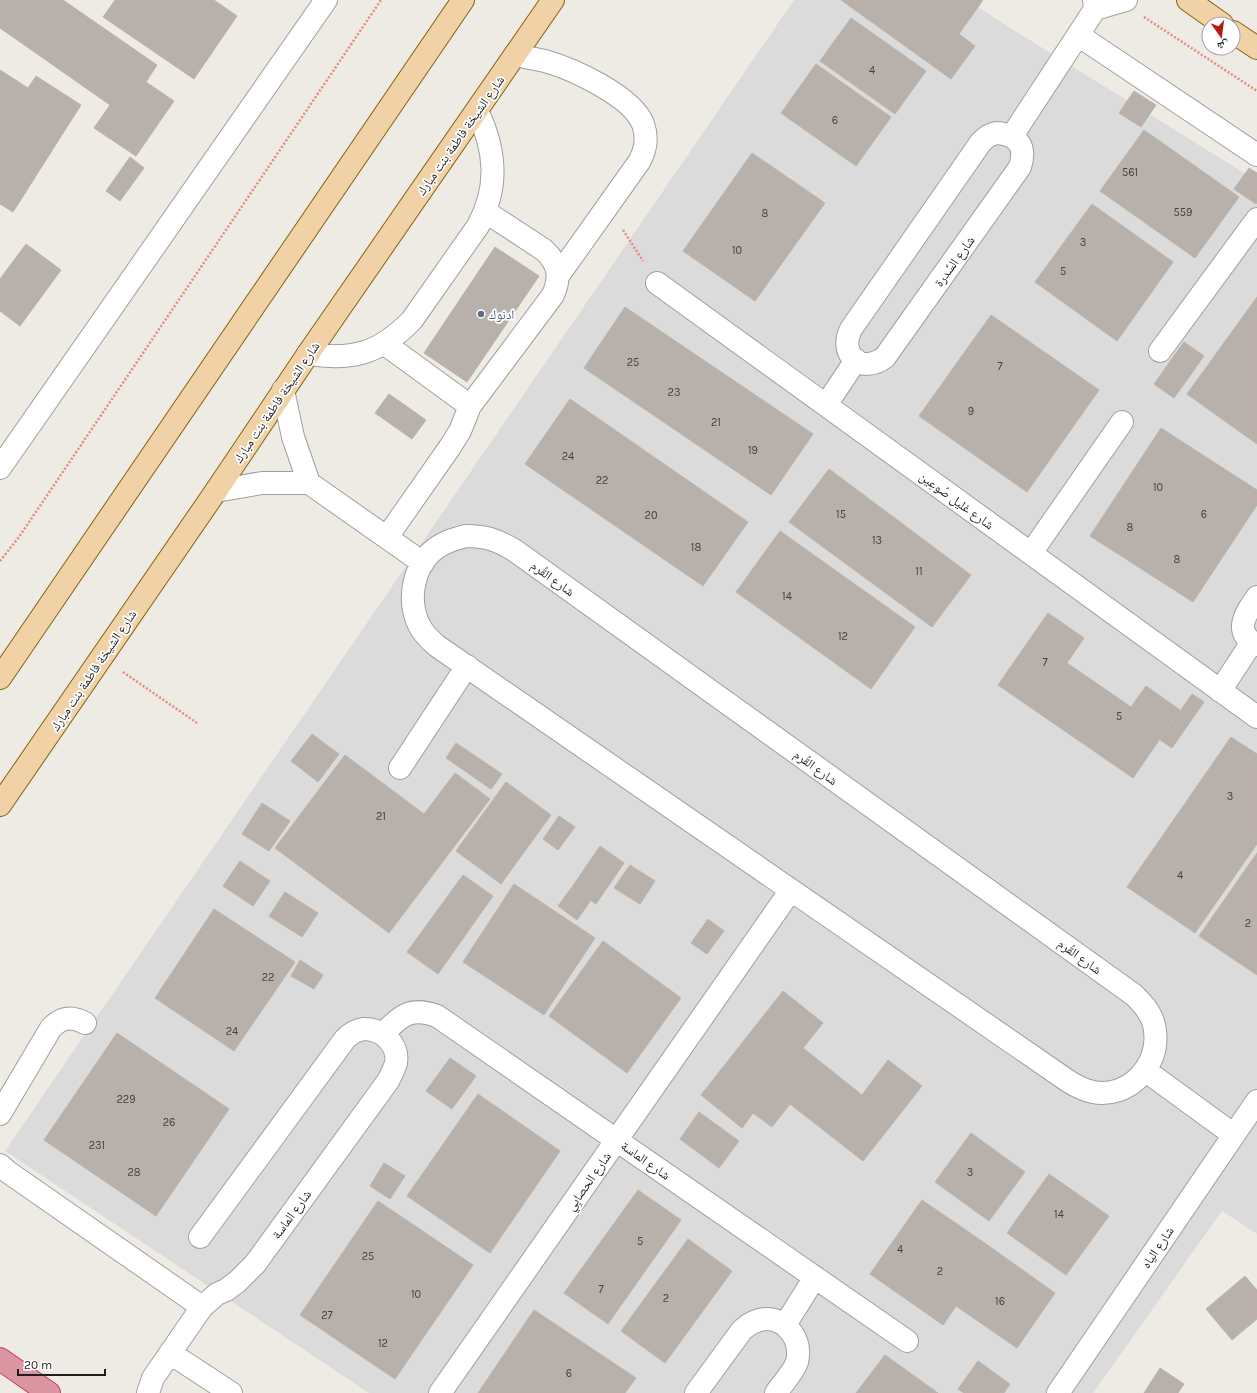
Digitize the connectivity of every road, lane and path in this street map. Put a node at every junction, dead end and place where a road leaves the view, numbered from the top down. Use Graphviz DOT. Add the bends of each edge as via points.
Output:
graph roads {
  1 [pos="326,0"];
  2 [pos="381,0"];
  3 [pos="463,0"];
  4 [pos="553,0"];
  5 [pos="1126,0"];
  6 [pos="1188,0"];
  7 [pos="1094,5"];
  8 [pos="1142,15"];
  9 [pos="1211,16"];
  10 [pos="1078,35"];
  11 [pos="1241,37"];
  12 [pos="1257,48"];
  13 [pos="515,55"];
  14 [pos="1257,91"];
  15 [pos="476,112"];
  16 [pos="1012,136"];
  17 [pos="1257,155"];
  18 [pos="486,212"];
  19 [pos="1257,219"];
  20 [pos="622,229"];
  21 [pos="558,276"];
  22 [pos="658,283"];
  23 [pos="384,344"];
  24 [pos="1160,351"];
  25 [pos="308,354"];
  26 [pos="856,360"];
  27 [pos="283,390"];
  28 [pos="826,405"];
  29 [pos="470,406"];
  30 [pos="1122,422"];
  31 [pos="0,468"];
  32 [pos="309,483"];
  33 [pos="216,491"];
  34 [pos="387,537"];
  35 [pos="1031,553"];
  36 [pos="0,561"];
  37 [pos="423,563"];
  38 [pos="1257,597"];
  39 [pos="1254,643"];
  40 [pos="102,657"];
  41 [pos="467,666"];
  42 [pos="0,678"];
  43 [pos="1220,690"];
  44 [pos="1257,717"];
  45 [pos="197,722"];
  46 [pos="400,768"];
  47 [pos="0,805"];
  48 [pos="791,890"];
  49 [pos="85,1022"];
  50 [pos="383,1034"];
  51 [pos="1146,1071"];
  52 [pos="1257,1101"];
  53 [pos="0,1114"];
  54 [pos="1234,1135"];
  55 [pos="616,1140"];
  56 [pos="0,1165"];
  57 [pos="200,1237"];
  58 [pos="815,1277"];
  59 [pos="202,1307"];
  60 [pos="785,1325"];
  61 [pos="907,1341"];
  62 [pos="170,1352"];
  63 [pos="0,1359"];
  64 [pos="150,1386"];
  65 [pos="49,1393"];
  66 [pos="131,1393"];
  67 [pos="231,1393"];
  68 [pos="440,1393"];
  69 [pos="696,1393"];
  70 [pos="776,1393"];
  71 [pos="1058,1393"];
  1 -- 31 [label="street"];
  2 -- 36 [label="path" via="28,524"];
  3 -- 42 [label="main road"];
  4 -- 13 [label="main road, شارع الشيخة فاطمة بنت مبارك"];
  5 -- 7 [label="street"];
  6 -- 9 [label="main road"];
  7 -- 10 [label="street"];
  8 -- 14 [label="path"];
  10 -- 16 [label="street"];
  10 -- 17 [label="street"];
  11 -- 12 [label="main road"];
  13 -- 15 [label="main road, شارع الشيخة فاطمة بنت مبارك"];
  13 -- 21 [label="street" via="545,61 574,71 601,85 636,112 646,134 646,144 640,162"];
  15 -- 18 [label="street" via="491,153 492,182"];
  15 -- 25 [label="main road, شارع الشيخة فاطمة بنت مبارك"];
  16 -- 26 [label="street" via="996,133 988,136 976,148 851,329 847,345 850,354"];
  16 -- 26 [label="street, شارع السِّدرة" via="1019,142 1023,159 1016,174 885,357 871,364"];
  18 -- 21 [label="street" via="544,250 556,266"];
  18 -- 23 [label="street" via="412,320 399,334"];
  19 -- 24 [label="street"];
  20 -- 22 [label="path"];
  21 -- 29 [label="street" via="553,295"];
  22 -- 28 [label="street, شارع غليل صُوعِين"];
  23 -- 25 [label="street" via="367,352 347,356 327,357"];
  23 -- 29 [label="street"];
  25 -- 27 [label="main road, شارع الشيخة فاطمة بنت مبارك"];
  26 -- 28 [label="street"];
  27 -- 32 [label="street" via="293,437"];
  27 -- 33 [label="main road, شارع الشيخة فاطمة بنت مبارك"];
  28 -- 35 [label="street, شارع غليل صُوعِين"];
  29 -- 34 [label="street" via="460,431"];
  30 -- 35 [label="street"];
  32 -- 33 [label="street" via="262,483"];
  32 -- 34 [label="street"];
  33 -- 40 [label="main road, شارع الشيخة فاطمة بنت مبارك"];
  34 -- 37 [label="street"];
  35 -- 43 [label="street, شارع غليل صُوعِين"];
  37 -- 41 [label="street, شارع القُرم" via="413,587 412,600 420,626 437,646"];
  37 -- 51 [label="street, شارع القُرم" via="442,545 466,536 492,539 514,550 1134,995 1144,1005 1155,1030 1156,1044"];
  38 -- 39 [label="street" via="1243,620 1246,636"];
  39 -- 43 [label="street"];
  40 -- 45 [label="path"];
  40 -- 47 [label="main road, شارع الشيخة فاطمة بنت مبارك"];
  41 -- 46 [label="street"];
  41 -- 48 [label="street, شارع القُرم"];
  43 -- 44 [label="street, شارع غليل صُوعِين"];
  48 -- 51 [label="street, شارع القُرم" via="1080,1089 1094,1093 1109,1093 1123,1089"];
  48 -- 55 [label="street, شارع الحصابِي"];
  49 -- 53 [label="street" via="69,1018 56,1022"];
  50 -- 55 [label="street, شارع الماسة" via="406,1014 428,1012"];
  50 -- 57 [label="street" via="363,1029 353,1032 344,1039"];
  50 -- 59 [label="street, شارع الماسة" via="391,1041 395,1051 396,1062 388,1081 255,1264 237,1282"];
  51 -- 54 [label="street"];
  52 -- 54 [label="street, شارع الياه"];
  54 -- 71 [label="street, شارع الياه"];
  55 -- 58 [label="street, شارع الماسة"];
  55 -- 68 [label="street, شارع الحصابِي"];
  56 -- 59 [label="street"];
  58 -- 60 [label="street"];
  58 -- 61 [label="street, شارع الماسة"];
  59 -- 62 [label="street, شارع الماسة"];
  60 -- 69 [label="street" via="767,1319 749,1324"];
  60 -- 70 [label="street" via="797,1342 798,1353 796,1363"];
  62 -- 64 [label="street, شارع الماسة"];
  62 -- 67 [label="street"];
  63 -- 65 [label="highway"];
  64 -- 66 [label="street, شارع الماسة"];
}
